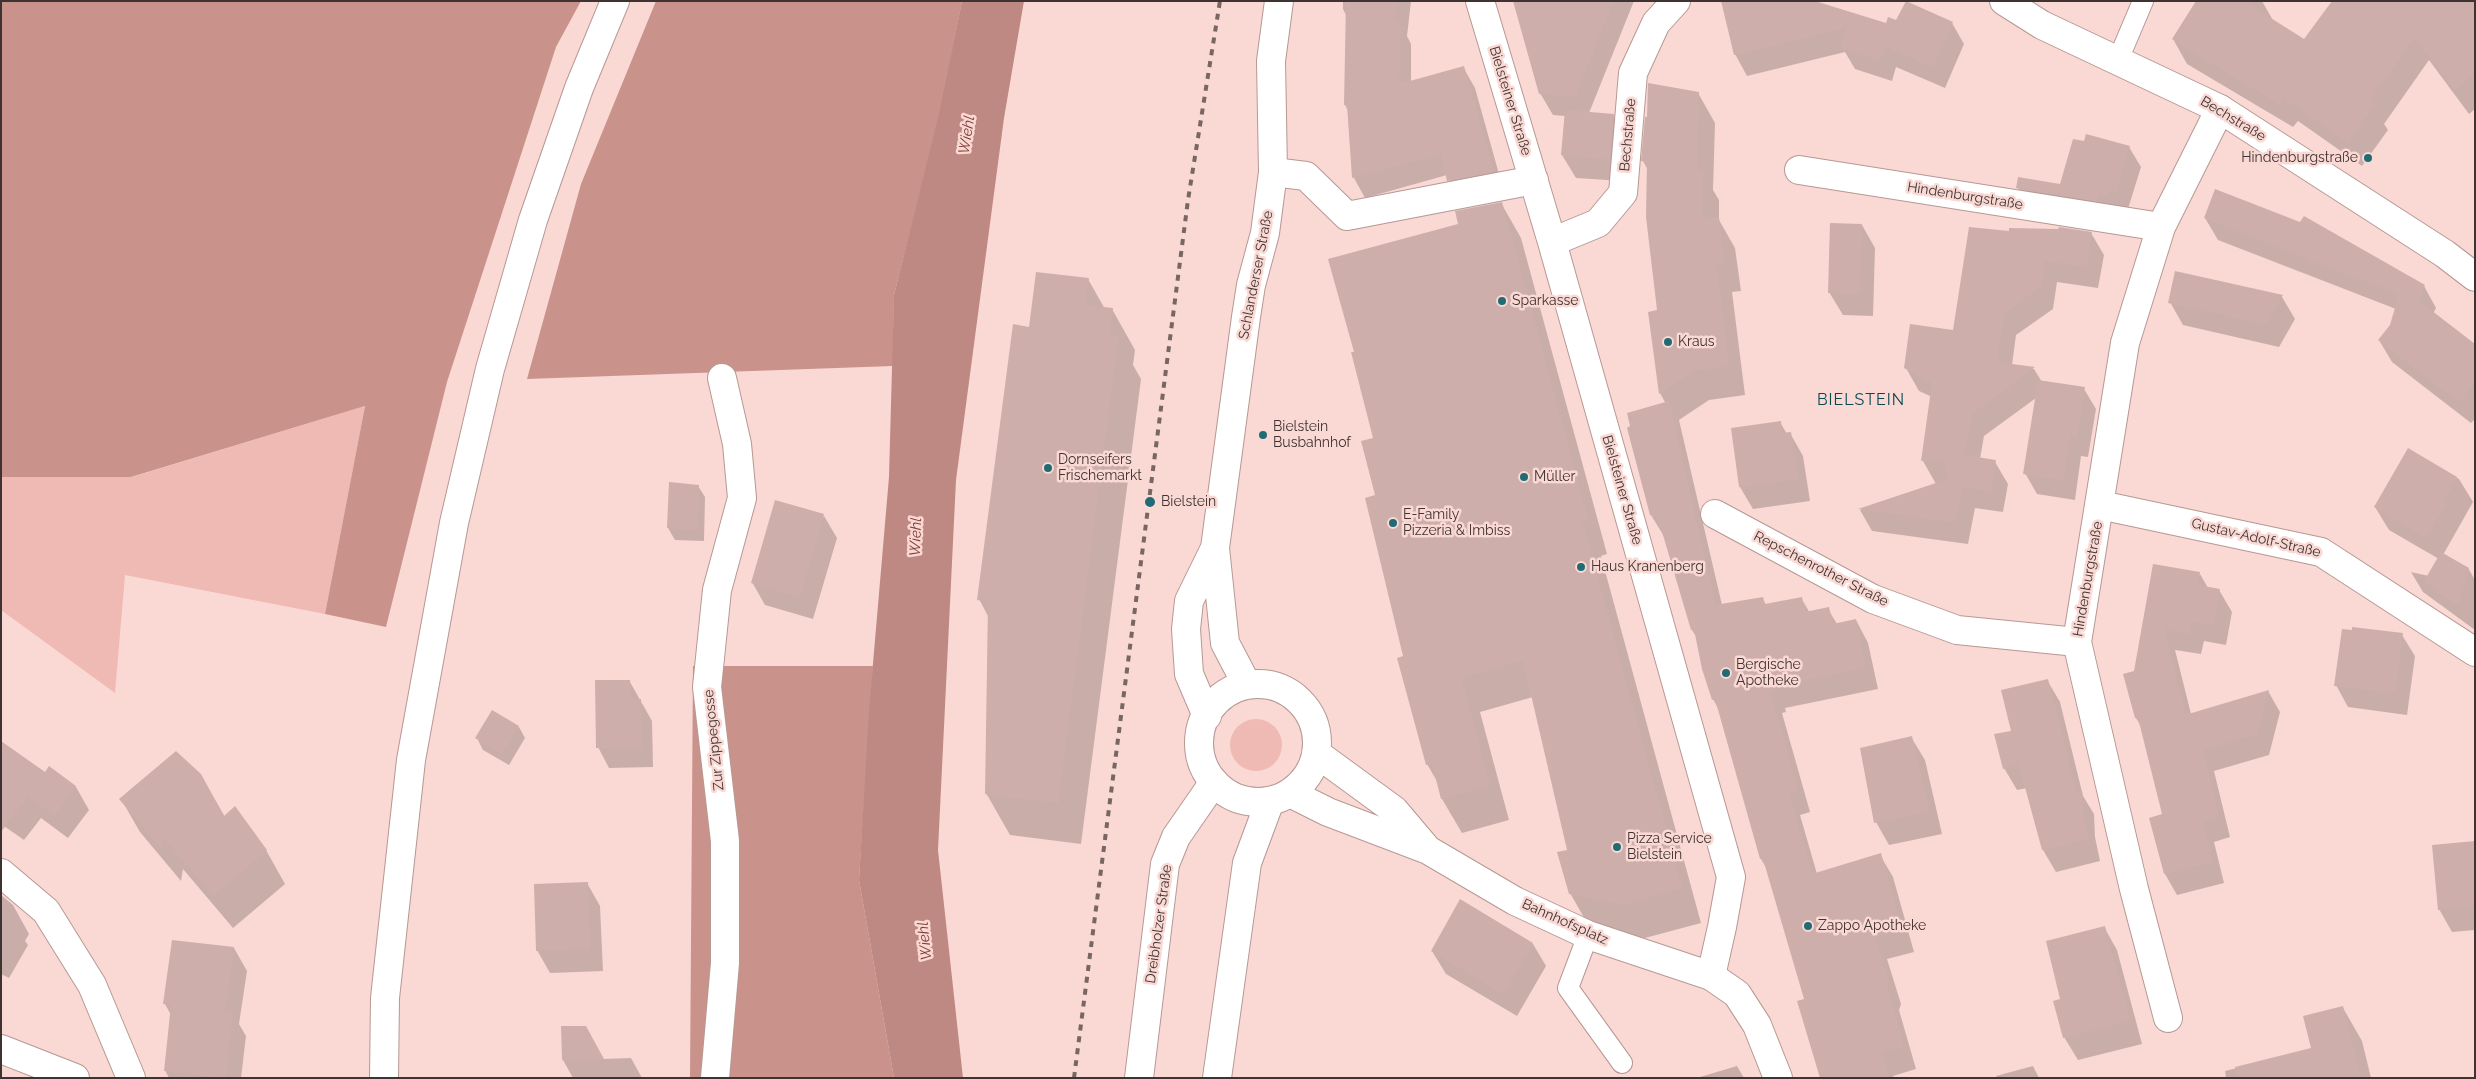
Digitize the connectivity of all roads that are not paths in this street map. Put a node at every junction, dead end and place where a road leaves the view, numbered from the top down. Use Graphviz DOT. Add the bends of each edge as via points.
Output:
graph roads {
  1 [pos="615,1"];
  2 [pos="1279,1"];
  3 [pos="1480,1"];
  4 [pos="1676,1"];
  5 [pos="2004,1"];
  6 [pos="2143,1"];
  7 [pos="2118,60"];
  8 [pos="2220,109"];
  9 [pos="1799,170"];
  10 [pos="1273,172"];
  11 [pos="1534,180"];
  12 [pos="2161,227"];
  13 [pos="1552,242"];
  14 [pos="2475,277"];
  15 [pos="722,378"];
  16 [pos="2100,505"];
  17 [pos="1714,514"];
  18 [pos="1215,548"];
  19 [pos="2077,642"];
  20 [pos="2475,652"];
  21 [pos="1247,685"];
  22 [pos="1207,716"];
  23 [pos="1316,753"];
  24 [pos="1214,782"];
  25 [pos="1280,797"];
  26 [pos="1428,850"];
  27 [pos="1,873"];
  28 [pos="1588,935"];
  29 [pos="1711,976"];
  30 [pos="2168,1018"];
  31 [pos="1,1049"];
  32 [pos="1622,1063"];
  33 [pos="75,1078"];
  34 [pos="131,1078"];
  35 [pos="384,1078"];
  36 [pos="715,1078"];
  37 [pos="1139,1078"];
  38 [pos="1218,1078"];
  39 [pos="1778,1078"];
  1 -- 35 [label="street" via="578,88 533,220 490,369 454,523 411,760 385,998"];
  2 -- 10 [label="street, Schlanderser Straße" via="1270,61"];
  3 -- 11 [label="street, Bielsteiner Straße"];
  4 -- 13 [label="street, Bechstraße" via="1656,23 1633,73 1623,193 1598,223"];
  5 -- 7 [label="street, Bechstraße" via="2042,25"];
  6 -- 7 [label="lane"];
  7 -- 8 [label="street, Bechstraße"];
  8 -- 12 [label="street, Hindenburgstraße"];
  8 -- 14 [label="street, Bechstraße" via="2445,254"];
  9 -- 12 [label="street, Hindenburgstraße"];
  10 -- 11 [label="street" via="1306,176 1347,216"];
  10 -- 18 [label="street, Schlanderser Straße" via="1265,233 1249,301"];
  11 -- 13 [label="street, Bielsteiner Straße"];
  12 -- 16 [label="street, Hindenburgstraße" via="2125,343"];
  13 -- 29 [label="street, Bielsteiner Straße" via="1731,877"];
  15 -- 36 [label="street, Zur Zippegosse" via="737,444 742,498 717,590 707,686 725,842 725,963"];
  16 -- 19 [label="street, Hindenburgstraße"];
  16 -- 20 [label="street, Gustav-Adolf-Straße" via="2321,552"];
  17 -- 19 [label="street, Repschenrother Straße" via="1873,598 1957,630"];
  18 -- 21 [label="street, Schlanderser Straße" via="1225,643"];
  18 -- 22 [label="street, Schlanderser Straße" via="1189,601 1186,628 1189,674"];
  19 -- 30 [label="street, Hindenburgstraße" via="2134,889"];
  21 -- 22 [label="street" via="1219,698"];
  21 -- 23 [label="street" via="1277,687 1303,704 1316,731"];
  22 -- 24 [label="street" via="1200,739 1200,755"];
  23 -- 25 [label="street" via="1308,776"];
  23 -- 26 [label="street, Bahnhofsplatz" via="1394,810"];
  24 -- 25 [label="street" via="1240,799 1255,802"];
  24 -- 37 [label="street, Dreibholzer Straße" via="1176,837 1165,864"];
  25 -- 26 [label="street, Bahnhofsplatz"];
  25 -- 38 [label="street" via="1247,863"];
  26 -- 28 [label="street, Bahnhofsplatz" via="1516,901"];
  27 -- 34 [label="street" via="46,911 92,984"];
  28 -- 29 [label="street, Bahnhofsplatz"];
  28 -- 32 [label="lane" via="1568,988"];
  29 -- 39 [label="street" via="1737,994 1757,1025"];
  31 -- 33 [label="street"];
}
